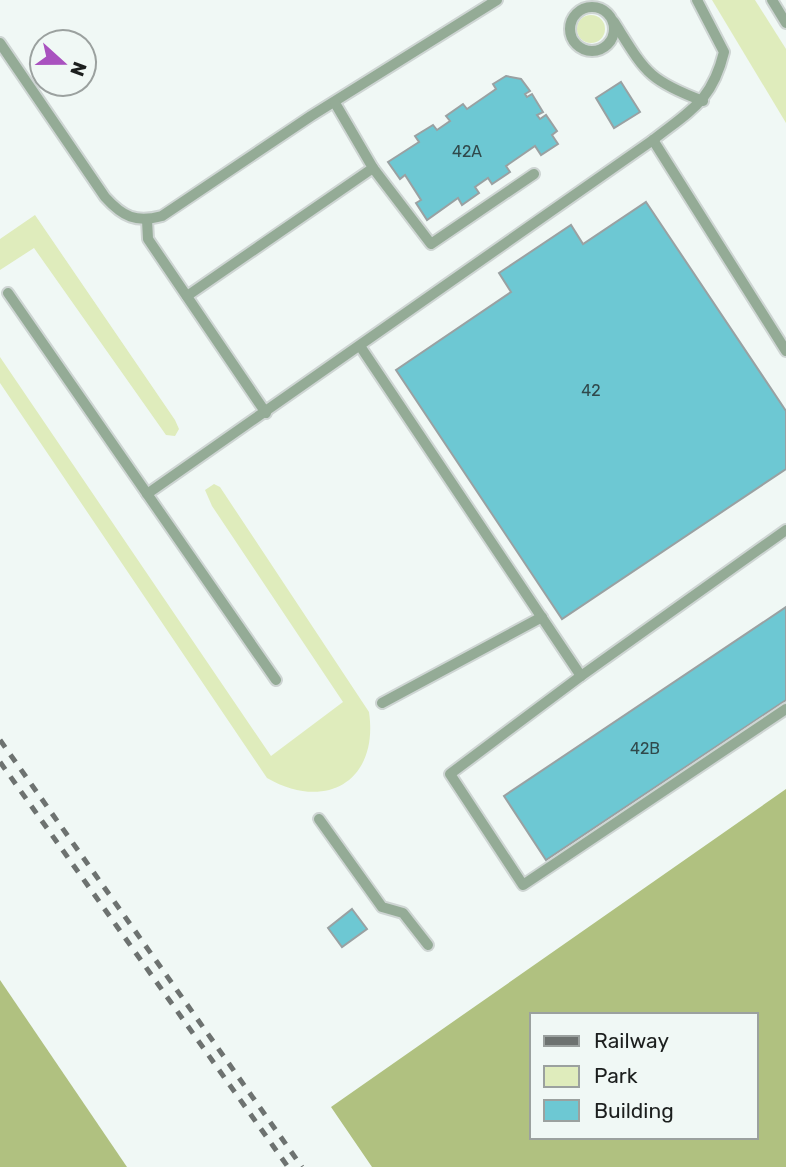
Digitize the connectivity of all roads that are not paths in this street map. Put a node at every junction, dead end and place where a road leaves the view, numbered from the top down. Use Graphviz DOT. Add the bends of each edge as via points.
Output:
graph roads {
  1 [pos="497,0"];
  2 [pos="697,0"];
  3 [pos="772,0"];
  4 [pos="611,19"];
  5 [pos="786,23"];
  6 [pos="0,43"];
  7 [pos="703,101"];
  8 [pos="335,103"];
  9 [pos="653,139"];
  10 [pos="373,168"];
  11 [pos="534,174"];
  12 [pos="147,220"];
  13 [pos="8,293"];
  14 [pos="187,296"];
  15 [pos="360,346"];
  16 [pos="786,351"];
  17 [pos="266,413"];
  18 [pos="147,494"];
  19 [pos="786,530"];
  20 [pos="542,617"];
  21 [pos="581,676"];
  22 [pos="276,680"];
  23 [pos="382,703"];
  24 [pos="786,709"];
  25 [pos="319,819"];
  26 [pos="428,945"];
  1 -- 8 [label="lane"];
  2 -- 7 [label="lane" via="724,52 717,79"];
  3 -- 5 [label="lane"];
  4 -- 4 [label="lane" via="600,9 584,8 570,25 573,41 584,50 599,51 611,41"];
  4 -- 7 [label="lane" via="645,71 666,87"];
  6 -- 12 [label="lane" via="105,197 118,212 133,220"];
  7 -- 9 [label="lane"];
  8 -- 10 [label="lane"];
  8 -- 12 [label="lane" via="162,216"];
  9 -- 15 [label="lane"];
  9 -- 16 [label="lane"];
  10 -- 11 [label="lane" via="431,244"];
  10 -- 14 [label="lane"];
  12 -- 14 [label="lane" via="148,239"];
  13 -- 18 [label="lane"];
  14 -- 17 [label="lane"];
  15 -- 17 [label="lane"];
  15 -- 20 [label="lane"];
  17 -- 18 [label="lane"];
  18 -- 22 [label="lane"];
  19 -- 21 [label="lane"];
  20 -- 21 [label="lane"];
  20 -- 23 [label="lane"];
  21 -- 24 [label="lane" via="450,774 523,886"];
  25 -- 26 [label="lane" via="382,907 403,913"];
}
